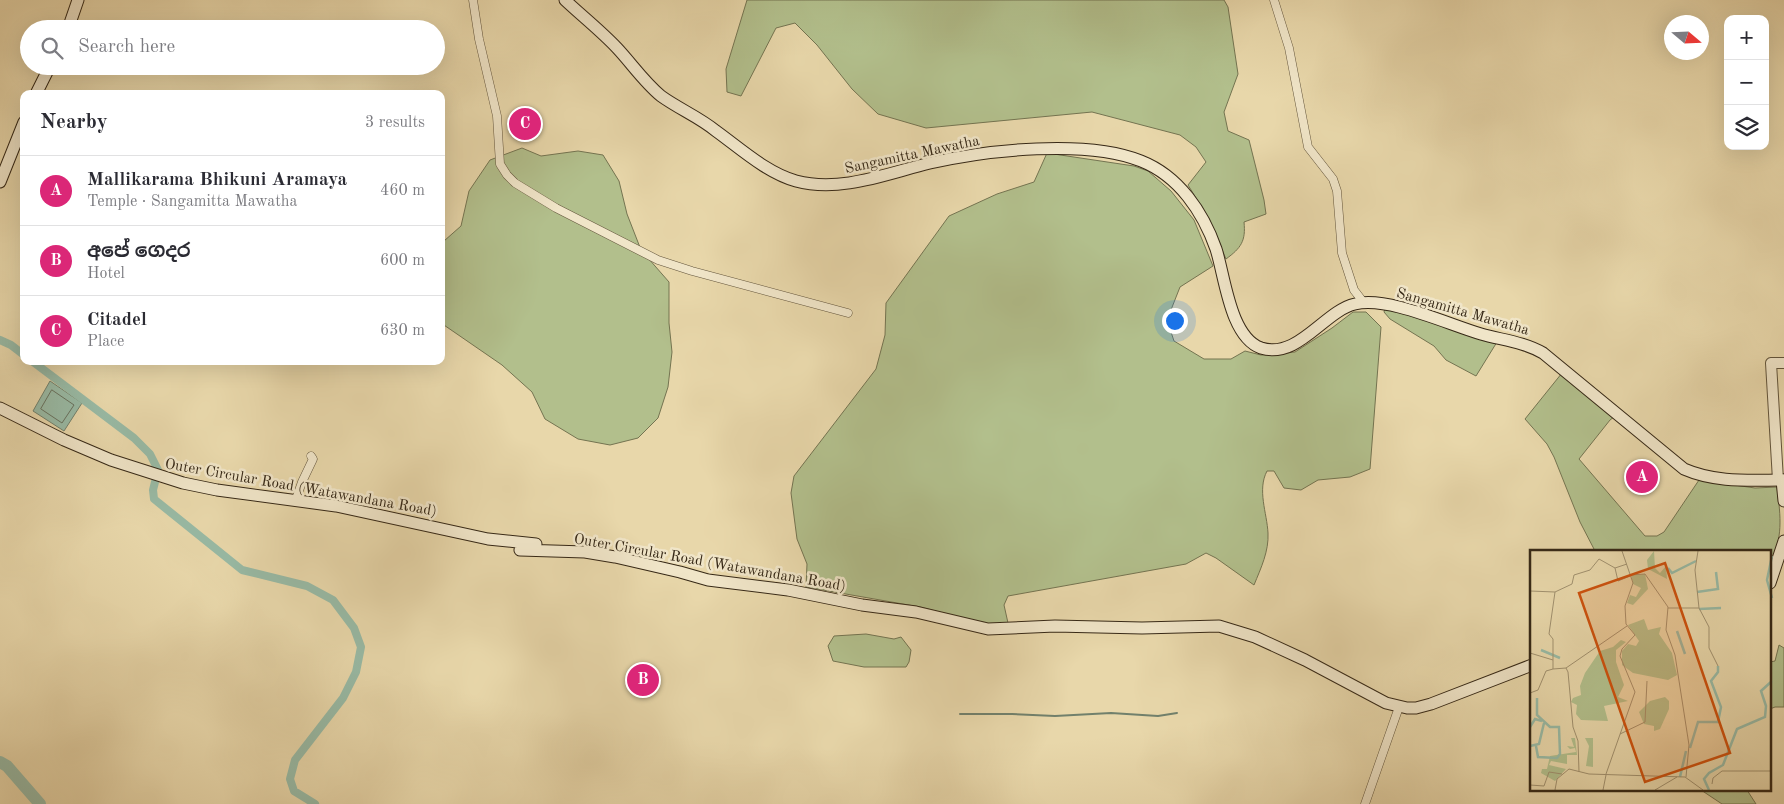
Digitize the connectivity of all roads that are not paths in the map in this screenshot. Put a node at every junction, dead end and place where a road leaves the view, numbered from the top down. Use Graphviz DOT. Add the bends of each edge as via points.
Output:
graph roads {
  1 [pos="78,0"];
  2 [pos="473,0"];
  3 [pos="565,0"];
  4 [pos="1274,0"];
  5 [pos="71,20"];
  6 [pos="46,75"];
  7 [pos="38,90"];
  8 [pos="20,132"];
  9 [pos="0,182"];
  10 [pos="1364,303"];
  11 [pos="848,313"];
  12 [pos="1784,363"];
  13 [pos="0,408"];
  14 [pos="310,456"];
  15 [pos="1782,480"];
  16 [pos="296,499"];
  17 [pos="1784,501"];
  18 [pos="1784,541"];
  19 [pos="1772,577"];
  20 [pos="1530,666"];
  21 [pos="1399,706"];
  22 [pos="1365,804"];
  1 -- 5 [label="main road"];
  2 -- 11 [label="street" via="497,116 500,164 516,183 556,208 658,260"];
  3 -- 10 [label="main road, Sangamitta Mawatha" via="608,39 662,97 708,124 769,168 793,180 826,185 858,181 968,155 1043,149 1121,155 1160,171 1186,195 1210,235 1239,326 1256,345 1266,349 1286,347 1345,308"];
  4 -- 10 [label="street" via="1289,48 1308,147 1333,179 1337,191 1342,253 1354,290"];
  6 -- 7 [label="main road"];
  8 -- 9 [label="main road"];
  10 -- 15 [label="main road, Sangamitta Mawatha" via="1397,307 1538,350 1673,462 1689,471 1716,479"];
  12 -- 15 [label="street" via="1771,363"];
  13 -- 16 [label="main road, Outer Circular Road (Watawandana Road)" via="91,452 149,474 217,490"];
  14 -- 16 [label="street" via="313,459"];
  15 -- 17 [label="main road"];
  16 -- 21 [label="main road, Outer Circular Road (Watawandana Road)" via="488,538 536,544 520,550 585,552 708,580 916,612 980,628 1219,626 1255,637 1378,699"];
  18 -- 19 [label="main road"];
  20 -- 21 [label="main road, Outer Circular Road (Watawandana Road)" via="1431,704 1416,708"];
  21 -- 22 [label="street"];
}
